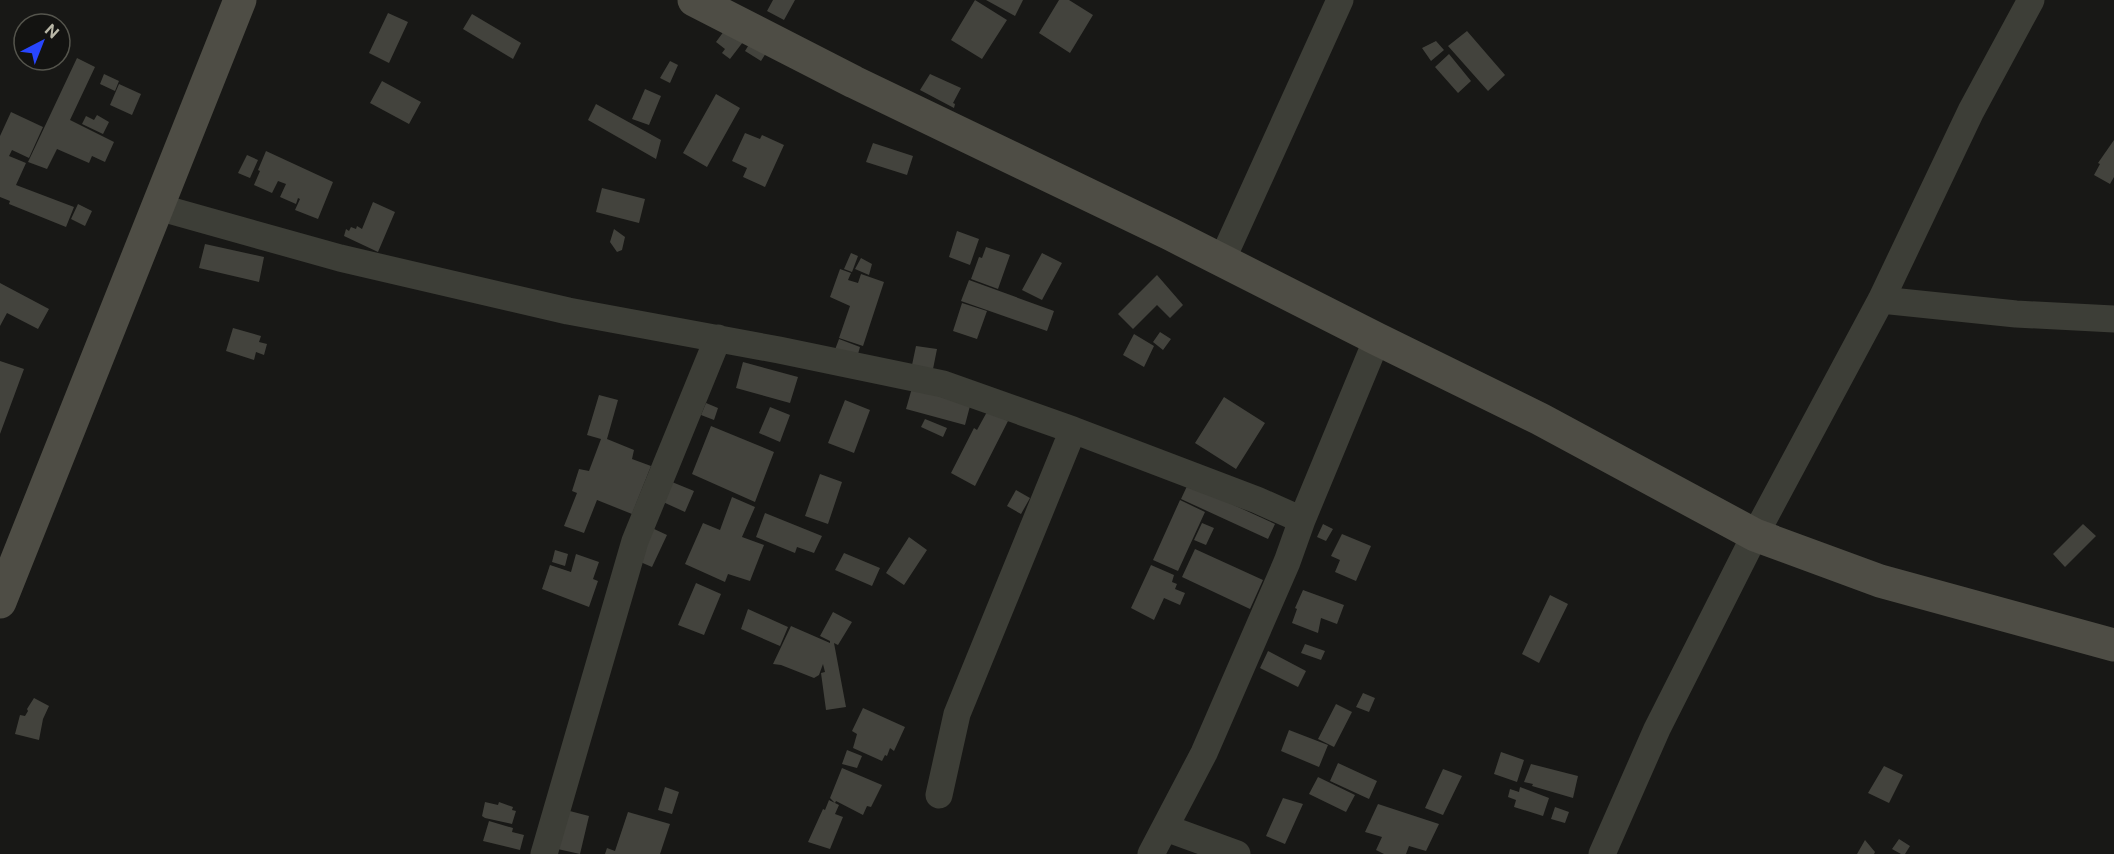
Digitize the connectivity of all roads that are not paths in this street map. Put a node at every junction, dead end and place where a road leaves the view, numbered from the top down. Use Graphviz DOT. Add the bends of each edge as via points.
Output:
graph roads {
  1 [pos="240,0"];
  2 [pos="694,0"];
  3 [pos="1340,0"];
  4 [pos="2031,0"];
  5 [pos="158,207"];
  6 [pos="1222,260"];
  7 [pos="1881,300"];
  8 [pos="2114,319"];
  9 [pos="718,338"];
  10 [pos="1377,339"];
  11 [pos="1073,430"];
  12 [pos="1302,520"];
  13 [pos="1755,535"];
  14 [pos="0,600"];
  15 [pos="2114,645"];
  16 [pos="939,795"];
  17 [pos="1166,828"];
  18 [pos="1191,845"];
  19 [pos="544,854"];
  20 [pos="1151,854"];
  21 [pos="1237,854"];
  22 [pos="1602,854"];
  1 -- 5 [label="street"];
  2 -- 6 [label="street"];
  3 -- 6 [label="street"];
  4 -- 7 [label="street" via="1971,111"];
  5 -- 9 [label="street" via="340,258 545,306"];
  5 -- 14 [label="street"];
  6 -- 10 [label="street"];
  7 -- 8 [label="street"];
  7 -- 13 [label="street"];
  9 -- 11 [label="street" via="943,384"];
  9 -- 19 [label="street" via="635,541"];
  10 -- 12 [label="street"];
  10 -- 13 [label="street" via="1540,419"];
  11 -- 12 [label="street"];
  11 -- 16 [label="street" via="957,714"];
  12 -- 17 [label="street" via="1204,753"];
  13 -- 15 [label="street" via="1880,581"];
  13 -- 22 [label="street" via="1657,729"];
  17 -- 18 [label="street"];
  17 -- 20 [label="street"];
  18 -- 21 [label="street"];
}
